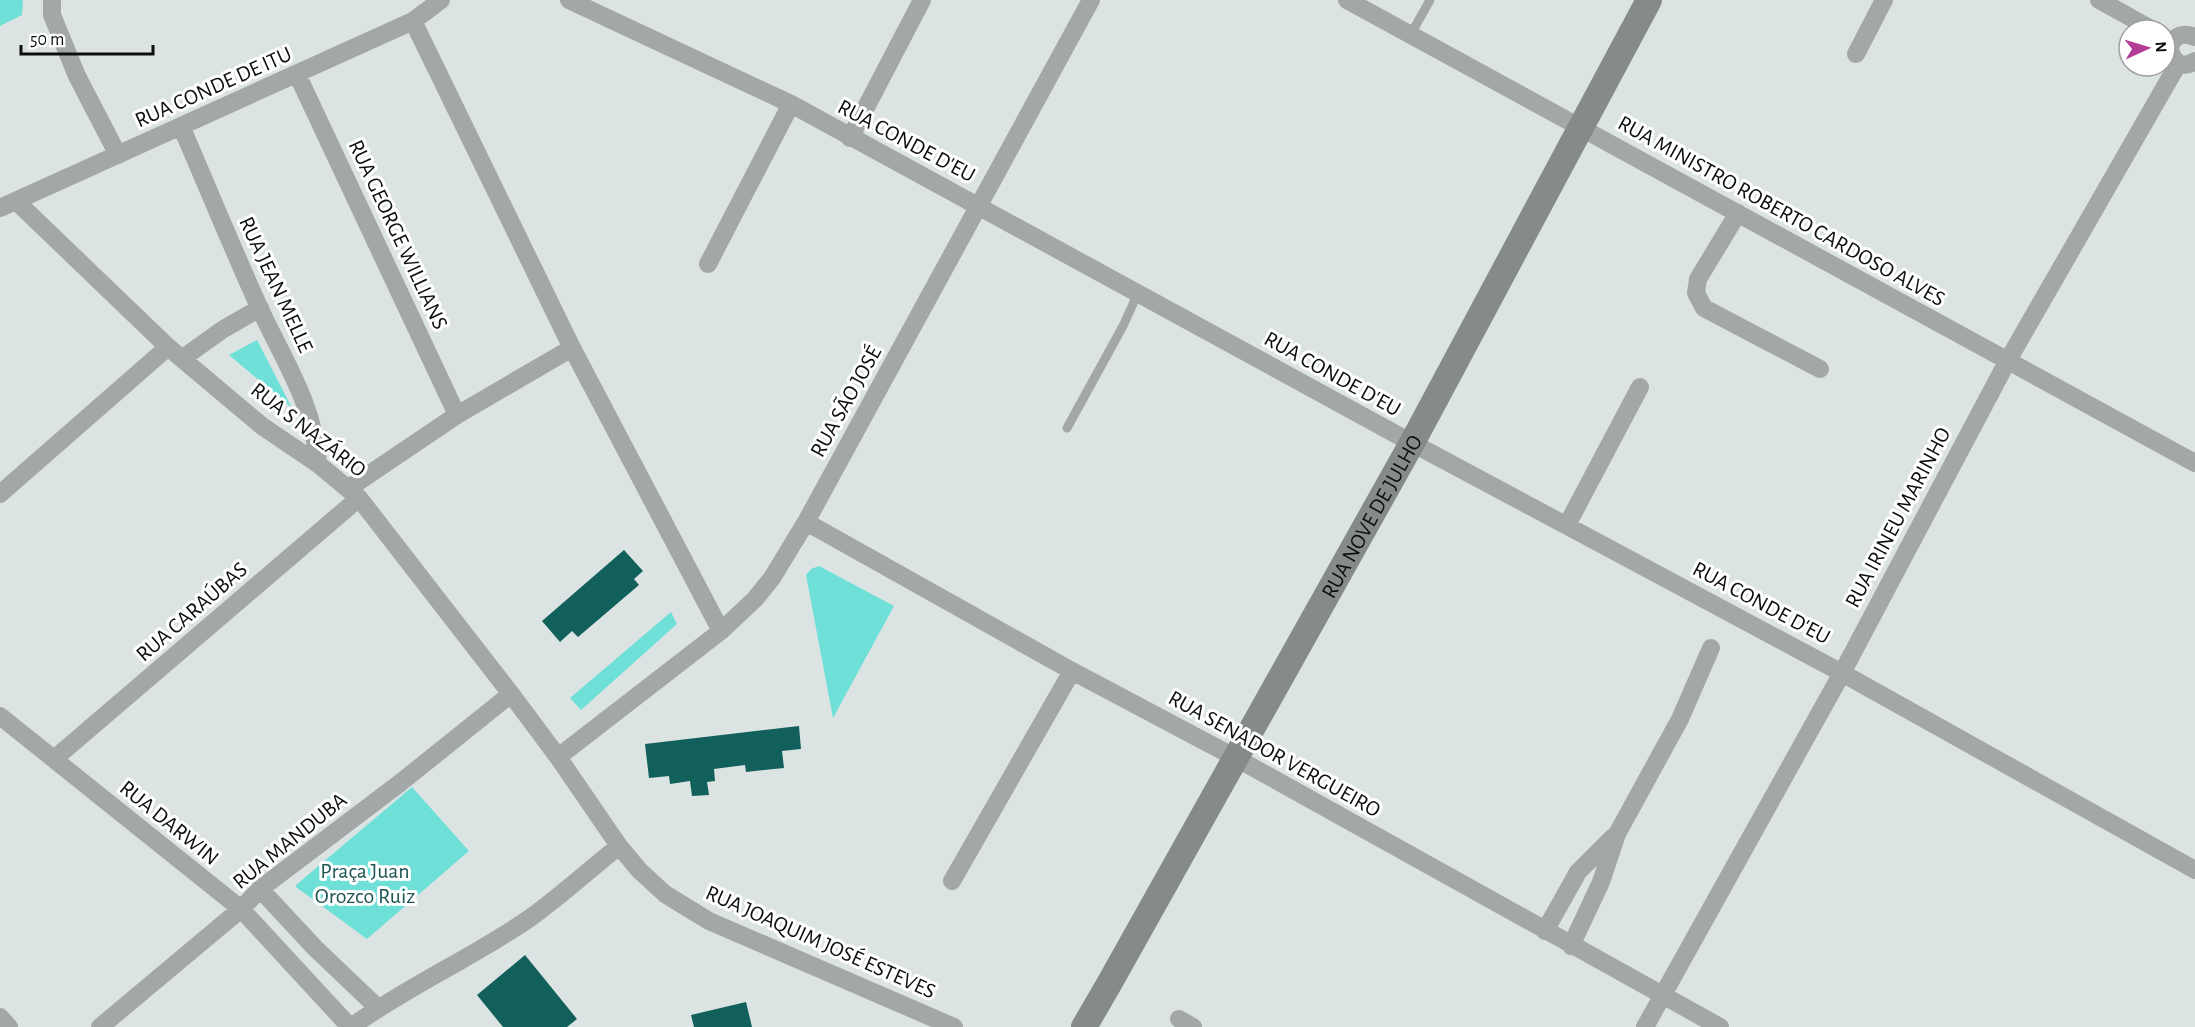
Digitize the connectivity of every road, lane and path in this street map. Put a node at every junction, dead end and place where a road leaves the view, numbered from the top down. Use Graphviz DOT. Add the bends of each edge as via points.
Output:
graph roads {
  1 [pos="52,0"];
  2 [pos="441,0"];
  3 [pos="569,0"];
  4 [pos="922,0"];
  5 [pos="1091,0"];
  6 [pos="1347,0"];
  7 [pos="1430,0"];
  8 [pos="1649,0"];
  9 [pos="1884,0"];
  10 [pos="2099,0"];
  11 [pos="2131,18"];
  12 [pos="414,21"];
  13 [pos="2193,32"];
  14 [pos="1411,34"];
  15 [pos="2177,36"];
  16 [pos="1856,54"];
  17 [pos="2186,63"];
  18 [pos="297,74"];
  19 [pos="791,104"];
  20 [pos="181,126"];
  21 [pos="1581,126"];
  22 [pos="850,138"];
  23 [pos="118,155"];
  24 [pos="8,204"];
  25 [pos="978,206"];
  26 [pos="1738,213"];
  27 [pos="708,264"];
  28 [pos="1138,293"];
  29 [pos="260,308"];
  30 [pos="572,348"];
  31 [pos="176,353"];
  32 [pos="2007,362"];
  33 [pos="1820,369"];
  34 [pos="1640,387"];
  35 [pos="457,415"];
  36 [pos="1067,428"];
  37 [pos="1412,443"];
  38 [pos="2195,463"];
  39 [pos="318,464"];
  40 [pos="354,493"];
  41 [pos="0,494"];
  42 [pos="806,522"];
  43 [pos="1567,525"];
  44 [pos="721,631"];
  45 [pos="1711,648"];
  46 [pos="1072,671"];
  47 [pos="1842,673"];
  48 [pos="511,694"];
  49 [pos="1,719"];
  50 [pos="558,757"];
  51 [pos="1236,758"];
  52 [pos="54,759"];
  53 [pos="1617,834"];
  54 [pos="619,846"];
  55 [pos="2195,870"];
  56 [pos="952,881"];
  57 [pos="260,889"];
  58 [pos="241,909"];
  59 [pos="1545,931"];
  60 [pos="1571,946"];
  61 [pos="1661,996"];
  62 [pos="378,1008"];
  63 [pos="0,1017"];
  64 [pos="9,1027"];
  65 [pos="100,1027"];
  66 [pos="351,1027"];
  67 [pos="954,1027"];
  68 [pos="1084,1027"];
  69 [pos="1645,1027"];
  70 [pos="1720,1027"];
  1 -- 23 [label="street" via="52,15 77,76"];
  2 -- 12 [label="street, RUA CONDE DE ITU"];
  3 -- 19 [label="street, RUA CONDE D'EU"];
  4 -- 22 [label="street"];
  5 -- 25 [label="street, RUA SÃO JOSÉ"];
  6 -- 14 [label="street, RUA MINISTRO ROBERTO CARDOSO ALVES"];
  7 -- 14 [label="lane"];
  8 -- 21 [label="street, RUA NOVE DE JULHO"];
  9 -- 16 [label="street"];
  10 -- 11 [label="street"];
  12 -- 18 [label="street, RUA CONDE DE ITU"];
  12 -- 30 [label="street"];
  13 -- 15 [label="street"];
  14 -- 21 [label="street, RUA MINISTRO ROBERTO CARDOSO ALVES"];
  17 -- 32 [label="street, RUA IRINEU MARINHO"];
  18 -- 20 [label="street, RUA CONDE DE ITU"];
  18 -- 35 [label="street, RUA GEORGE WILLIANS"];
  19 -- 22 [label="street, RUA CONDE D'EU"];
  19 -- 27 [label="street"];
  20 -- 23 [label="street, RUA CONDE DE ITU"];
  20 -- 29 [label="street, RUA JEAN MELLE"];
  21 -- 26 [label="street, RUA MINISTRO ROBERTO CARDOSO ALVES"];
  21 -- 37 [label="street, RUA NOVE DE JULHO"];
  22 -- 25 [label="street, RUA CONDE D'EU"];
  23 -- 24 [label="street, RUA CONDE DE ITU"];
  24 -- 31 [label="street, RUA S NAZÁRIO"];
  25 -- 28 [label="street, RUA CONDE D'EU"];
  25 -- 42 [label="street, RUA SÃO JOSÉ"];
  26 -- 32 [label="street, RUA MINISTRO ROBERTO CARDOSO ALVES"];
  26 -- 33 [label="street" via="1698,279 1696,293 1704,308"];
  28 -- 36 [label="lane"];
  28 -- 37 [label="street, RUA CONDE D'EU"];
  29 -- 31 [label="street"];
  29 -- 39 [label="street, RUA JEAN MELLE" via="300,390 317,442"];
  30 -- 35 [label="street, RUA CARAÚBAS"];
  30 -- 44 [label="street"];
  31 -- 39 [label="street, RUA S NAZÁRIO" via="262,426"];
  31 -- 41 [label="street"];
  32 -- 38 [label="street, RUA MINISTRO ROBERTO CARDOSO ALVES"];
  32 -- 47 [label="street, RUA IRINEU MARINHO"];
  34 -- 43 [label="street"];
  35 -- 40 [label="street, RUA CARAÚBAS"];
  37 -- 43 [label="street, RUA CONDE D'EU"];
  37 -- 51 [label="street, RUA NOVE DE JULHO"];
  39 -- 40 [label="street, RUA S NAZÁRIO"];
  40 -- 48 [label="street, RUA S NAZÁRIO"];
  40 -- 52 [label="street, RUA CARAÚBAS"];
  42 -- 44 [label="street, RUA SÃO JOSÉ" via="766,585"];
  42 -- 46 [label="street, RUA SENADOR VERGUEIRO"];
  43 -- 47 [label="street, RUA CONDE D'EU"];
  44 -- 50 [label="street, RUA SÃO JOSÉ"];
  45 -- 53 [label="street" via="1680,719"];
  46 -- 51 [label="street, RUA SENADOR VERGUEIRO"];
  46 -- 56 [label="street"];
  47 -- 55 [label="street, RUA CONDE D'EU"];
  47 -- 61 [label="street, RUA IRINEU MARINHO"];
  48 -- 50 [label="street, RUA S NAZÁRIO"];
  48 -- 57 [label="street, RUA MANDUBA"];
  49 -- 52 [label="street, RUA DARWIN"];
  50 -- 54 [label="street, RUA JOAQUIM JOSÉ ESTEVES"];
  51 -- 59 [label="street, RUA SENADOR VERGUEIRO"];
  51 -- 68 [label="street, RUA NOVE DE JULHO"];
  52 -- 58 [label="street, RUA DARWIN"];
  53 -- 59 [label="street" via="1578,872"];
  53 -- 60 [label="street" via="1601,882"];
  54 -- 62 [label="street" via="531,917"];
  54 -- 67 [label="street, RUA JOAQUIM JOSÉ ESTEVES" via="665,894 709,921"];
  57 -- 58 [label="street, RUA MANDUBA"];
  57 -- 62 [label="street"];
  58 -- 65 [label="street, RUA MANDUBA"];
  58 -- 66 [label="street, RUA DARWIN"];
  59 -- 60 [label="street, RUA SENADOR VERGUEIRO"];
  60 -- 61 [label="street, RUA SENADOR VERGUEIRO"];
  61 -- 69 [label="street, RUA IRINEU MARINHO"];
  61 -- 70 [label="street, RUA SENADOR VERGUEIRO"];
  62 -- 66 [label="street"];
  63 -- 64 [label="street"];
}
